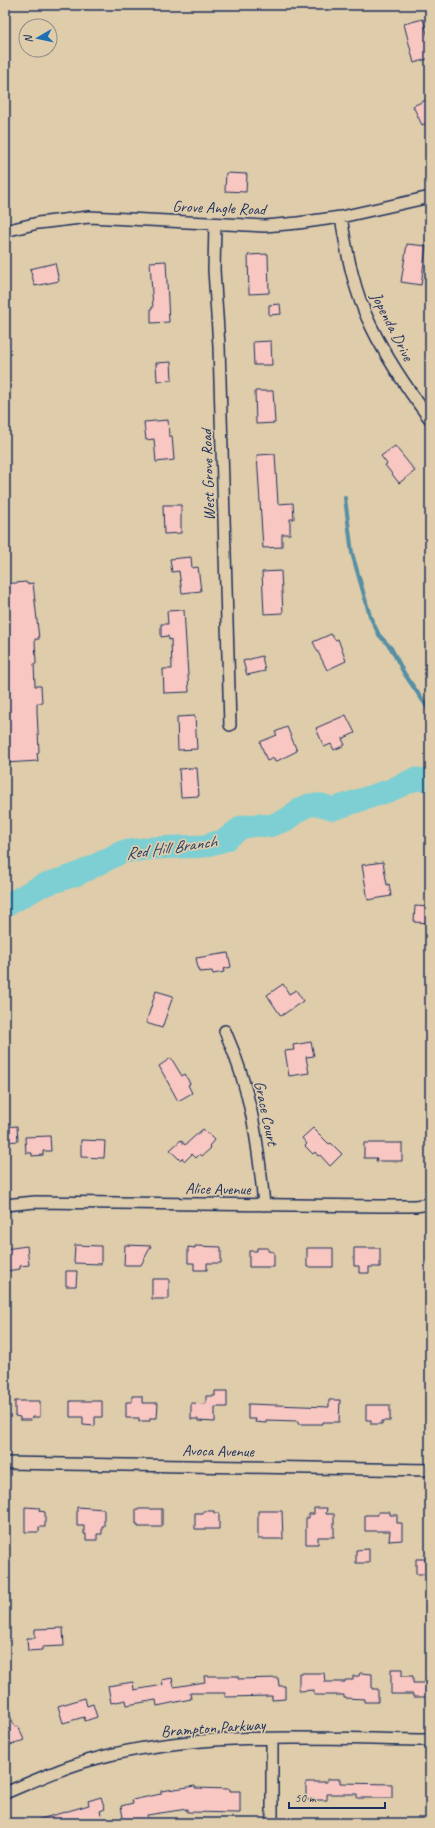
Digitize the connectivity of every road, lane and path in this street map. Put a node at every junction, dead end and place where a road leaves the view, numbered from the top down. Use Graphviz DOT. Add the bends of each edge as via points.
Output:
graph roads {
  1 [pos="430,197"];
  2 [pos="341,217"];
  3 [pos="214,224"];
  4 [pos="5,231"];
  5 [pos="430,419"];
  6 [pos="230,725"];
  7 [pos="225,1031"];
  8 [pos="430,1204"];
  9 [pos="5,1205"];
  10 [pos="264,1205"];
  11 [pos="5,1463"];
  12 [pos="430,1470"];
  13 [pos="272,1739"];
  14 [pos="430,1740"];
  15 [pos="5,1793"];
  16 [pos="272,1823"];
  1 -- 2 [label="street, Grove Angle Road"];
  2 -- 3 [label="street, Grove Angle Road" via="265,226"];
  2 -- 5 [label="street, Jopenda Drive" via="348,260 370,325 391,362"];
  3 -- 4 [label="street, Grove Angle Road" via="89,217 38,223"];
  3 -- 6 [label="street, West Grove Road"];
  7 -- 10 [label="street, Grace Court" via="237,1058 252,1112"];
  8 -- 10 [label="street, Alice Avenue"];
  9 -- 10 [label="street, Alice Avenue" via="36,1202"];
  11 -- 12 [label="street, Avoca Avenue"];
  13 -- 14 [label="street, Brampton Parkway"];
  13 -- 15 [label="street, Brampton Parkway" via="217,1740 139,1749 57,1771"];
  13 -- 16 [label="street"];
}
